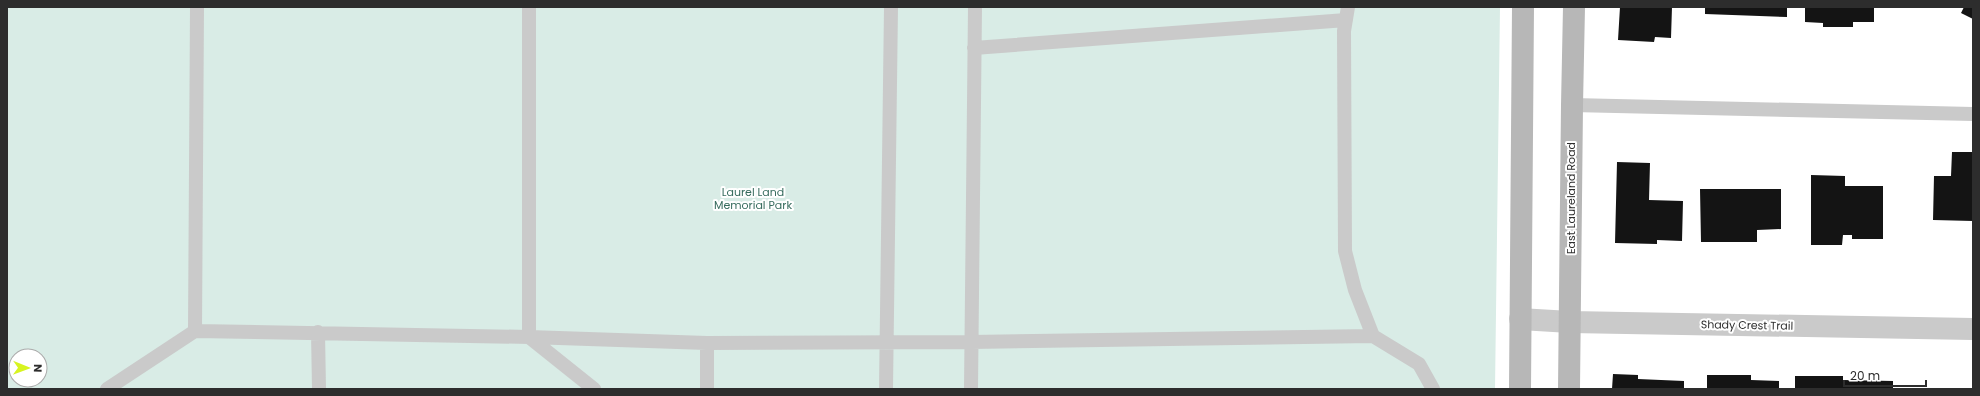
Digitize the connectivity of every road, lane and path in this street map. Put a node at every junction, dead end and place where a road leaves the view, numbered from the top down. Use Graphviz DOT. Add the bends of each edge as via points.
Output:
graph roads {
  1 [pos="197,7"];
  2 [pos="529,7"];
  3 [pos="892,7"];
  4 [pos="975,7"];
  5 [pos="1523,7"];
  6 [pos="1574,7"];
  7 [pos="1347,13"];
  8 [pos="974,48"];
  9 [pos="1572,105"];
  10 [pos="1973,114"];
  11 [pos="1520,319"];
  12 [pos="1570,322"];
  13 [pos="1973,329"];
  14 [pos="195,331"];
  15 [pos="318,332"];
  16 [pos="1373,336"];
  17 [pos="529,337"];
  18 [pos="886,342"];
  19 [pos="971,342"];
  20 [pos="707,343"];
  21 [pos="107,389"];
  22 [pos="319,389"];
  23 [pos="594,389"];
  24 [pos="707,389"];
  25 [pos="886,389"];
  26 [pos="971,389"];
  27 [pos="1432,389"];
  28 [pos="1520,389"];
  29 [pos="1569,389"];
  1 -- 14 [label="lane"];
  2 -- 17 [label="lane"];
  3 -- 18 [label="lane"];
  4 -- 8 [label="lane"];
  5 -- 11 [label="main road"];
  6 -- 9 [label="main road, East Laureland Road"];
  7 -- 8 [label="lane"];
  7 -- 16 [label="lane" via="1344,31 1346,251 1355,290"];
  8 -- 19 [label="lane"];
  9 -- 10 [label="lane"];
  9 -- 12 [label="main road, East Laureland Road"];
  11 -- 12 [label="street, Shady Crest Trail"];
  11 -- 28 [label="main road"];
  12 -- 13 [label="street, Shady Crest Trail"];
  12 -- 29 [label="main road, East Laureland Road"];
  14 -- 15 [label="lane"];
  14 -- 21 [label="lane"];
  15 -- 17 [label="lane"];
  15 -- 22 [label="lane"];
  16 -- 19 [label="lane"];
  16 -- 27 [label="lane" via="1419,364"];
  17 -- 20 [label="lane"];
  17 -- 23 [label="lane"];
  18 -- 19 [label="lane"];
  18 -- 20 [label="lane"];
  18 -- 25 [label="lane"];
  19 -- 26 [label="lane"];
  20 -- 24 [label="lane"];
}
